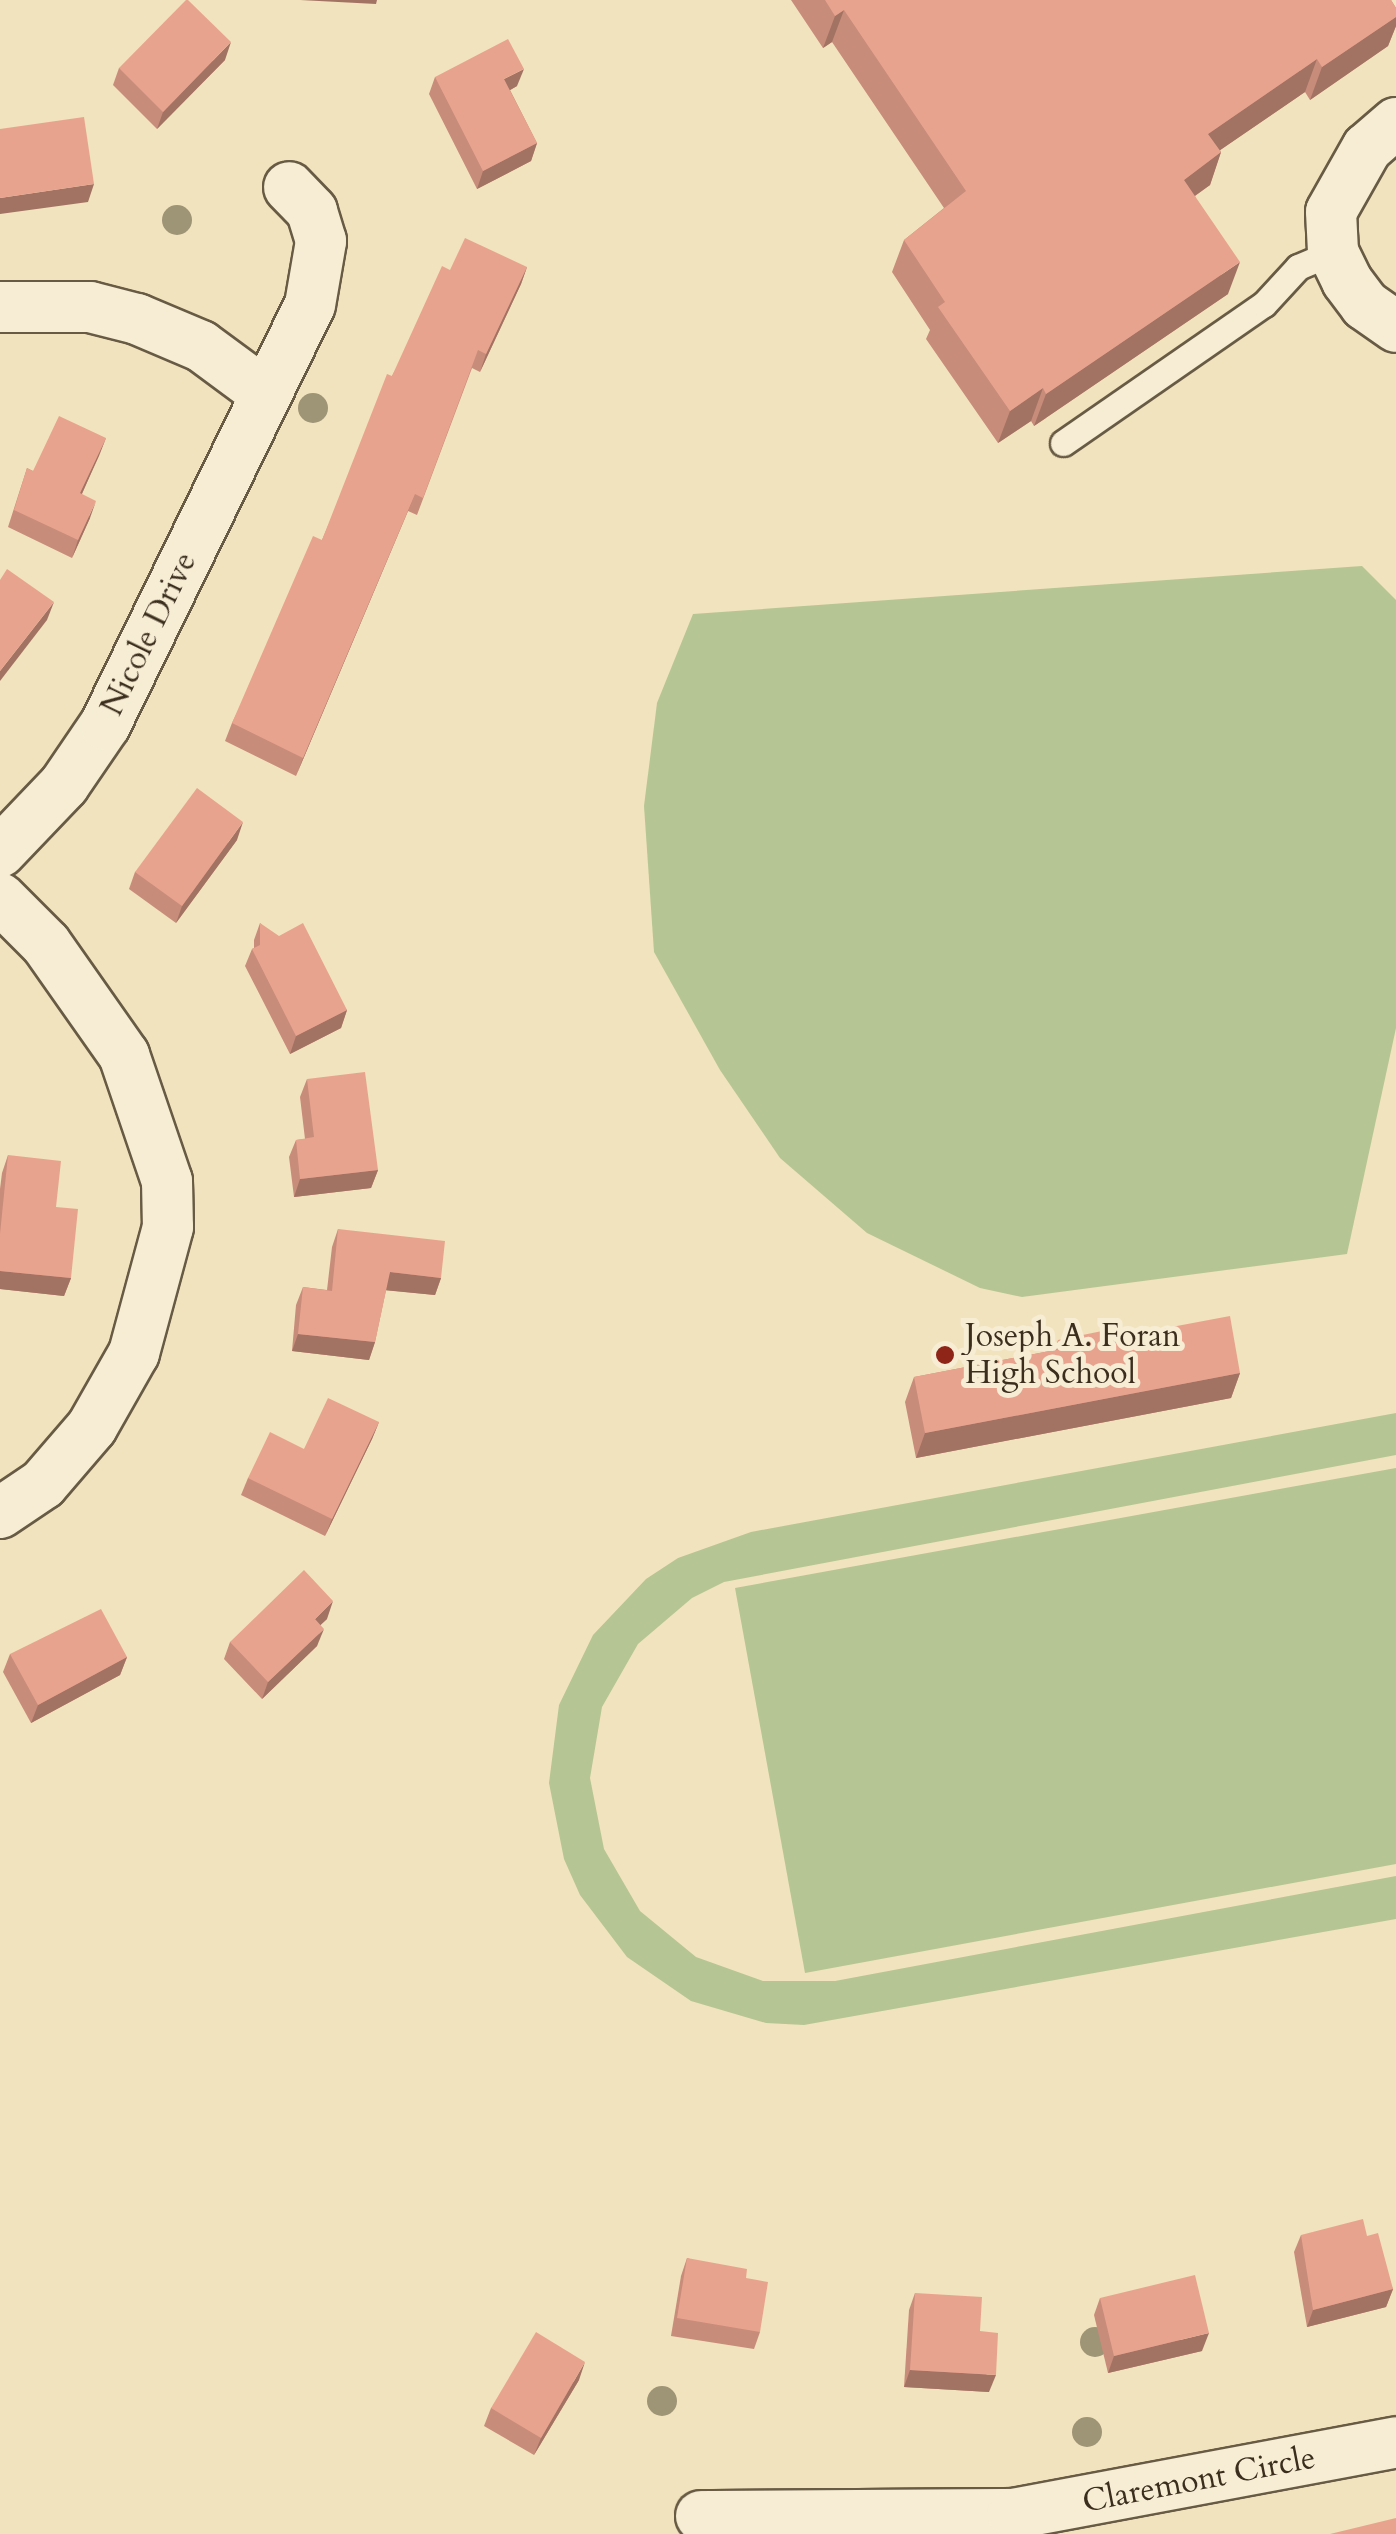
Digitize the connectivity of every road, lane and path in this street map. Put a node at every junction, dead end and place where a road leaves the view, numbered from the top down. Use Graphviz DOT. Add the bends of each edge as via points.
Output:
graph roads {
  1 [pos="1396,123"];
  2 [pos="289,187"];
  3 [pos="1333,252"];
  4 [pos="0,307"];
  5 [pos="1396,327"];
  6 [pos="266,394"];
  7 [pos="1064,444"];
  8 [pos="0,852"];
  9 [pos="0,898"];
  10 [pos="0,1513"];
  11 [pos="1396,2442"];
  12 [pos="702,2516"];
  1 -- 3 [label="street" via="1367,148 1342,184 1332,212"];
  2 -- 6 [label="street, Nicole Drive" via="312,211 321,271"];
  3 -- 5 [label="street" via="1365,305"];
  3 -- 7 [label="lane" via="1298,267 1264,304"];
  4 -- 6 [label="street" via="90,307 137,319 201,346"];
  6 -- 8 [label="street, Nicole Drive" via="105,725 64,785"];
  9 -- 10 [label="street" via="46,944 124,1055 167,1181 168,1226 134,1354 92,1427 42,1484"];
  11 -- 12 [label="street, Claremont Circle" via="1013,2514"];
}
